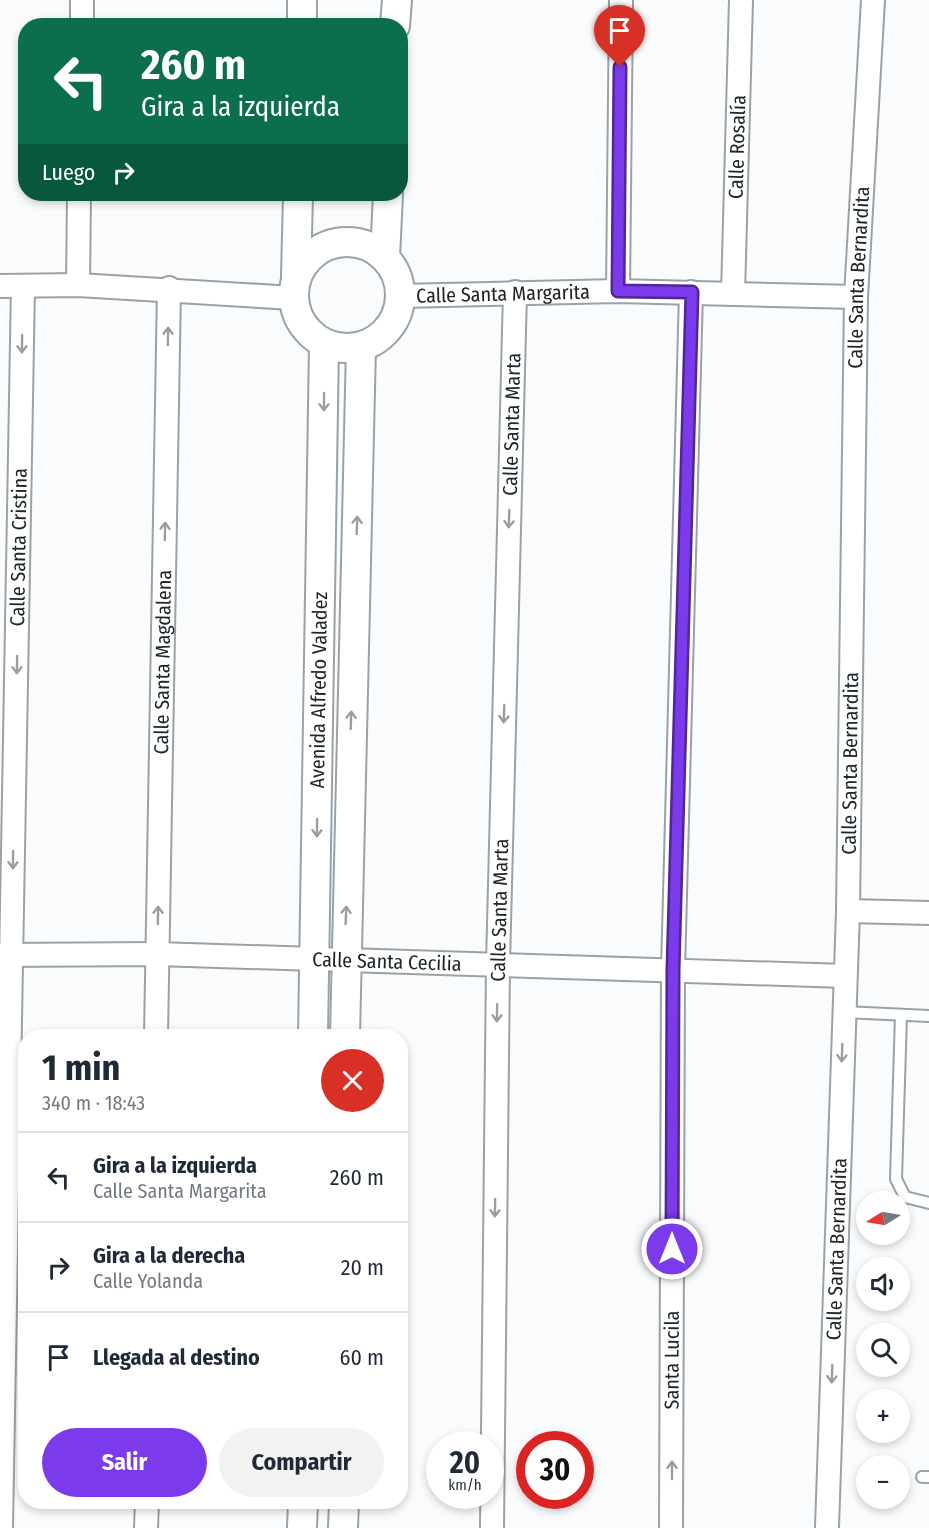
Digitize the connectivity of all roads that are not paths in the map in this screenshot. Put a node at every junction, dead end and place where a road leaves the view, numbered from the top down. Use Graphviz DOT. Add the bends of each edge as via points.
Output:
graph roads {
  1 [pos="82,0"];
  2 [pos="303,0"];
  3 [pos="397,0"];
  4 [pos="621,0"];
  5 [pos="741,0"];
  6 [pos="873,0"];
  7 [pos="82,18"];
  8 [pos="302,18"];
  9 [pos="396,18"];
  10 [pos="79,201"];
  11 [pos="298,201"];
  12 [pos="388,201"];
  13 [pos="385,256"];
  14 [pos="78,285"];
  15 [pos="0,286"];
  16 [pos="23,286"];
  17 [pos="294,287"];
  18 [pos="169,288"];
  19 [pos="618,291"];
  20 [pos="515,292"];
  21 [pos="692,292"];
  22 [pos="733,294"];
  23 [pos="401,296"];
  24 [pos="856,297"];
  25 [pos="324,344"];
  26 [pos="361,347"];
  27 [pos="848,911"];
  28 [pos="929,913"];
  29 [pos="158,954"];
  30 [pos="6,955"];
  31 [pos="315,958"];
  32 [pos="345,959"];
  33 [pos="498,964"];
  34 [pos="673,970"];
  35 [pos="845,976"];
  36 [pos="844,1012"];
  37 [pos="901,1015"];
  38 [pos="929,1016"];
  39 [pos="156,1029"];
  40 [pos="313,1029"];
  41 [pos="345,1029"];
  42 [pos="929,1203"];
  43 [pos="147,1509"];
  44 [pos="303,1509"];
  45 [pos="344,1509"];
  46 [pos="1,1528"];
  47 [pos="146,1528"];
  48 [pos="302,1528"];
  49 [pos="344,1528"];
  50 [pos="492,1528"];
  51 [pos="671,1528"];
  52 [pos="827,1528"];
  1 -- 7 [label="street"];
  2 -- 8 [label="street"];
  3 -- 9 [label="street"];
  4 -- 19 [label="street"];
  5 -- 22 [label="street, Calle Rosalía"];
  6 -- 24 [label="street, Calle Santa Bernardita"];
  10 -- 14 [label="street"];
  11 -- 17 [label="street"];
  12 -- 13 [label="street"];
  13 -- 17 [label="street" via="353,241 335,242 311,255"];
  13 -- 23 [label="street" via="397,275"];
  14 -- 16 [label="street"];
  14 -- 18 [label="street"];
  15 -- 16 [label="street"];
  16 -- 30 [label="street, Calle Santa Cristina, one-way"];
  17 -- 18 [label="street"];
  17 -- 25 [label="street" via="297,317 308,333"];
  29 -- 18 [label="street, Calle Santa Magdalena, one-way"];
  19 -- 20 [label="street, Calle Santa Margarita"];
  19 -- 21 [label="street, Calle Santa Margarita"];
  20 -- 23 [label="street, Calle Santa Margarita"];
  20 -- 33 [label="street, Calle Santa Marta, one-way"];
  21 -- 22 [label="street, Calle Santa Margarita"];
  21 -- 34 [label="street, Santa Lucila"];
  22 -- 24 [label="street, Calle Santa Margarita"];
  23 -- 26 [label="street" via="395,319 381,336"];
  24 -- 27 [label="street, Calle Santa Bernardita"];
  25 -- 26 [label="street" via="343,349"];
  25 -- 31 [label="street, Avenida Alfredo Valadez, one-way"];
  32 -- 26 [label="street, Avenida Alfredo Valadez, one-way"];
  27 -- 28 [label="street"];
  27 -- 35 [label="street, Calle Santa Bernardita"];
  29 -- 30 [label="street, Calle Santa Cecilia"];
  29 -- 31 [label="street, Calle Santa Cecilia"];
  29 -- 39 [label="street, Calle Santa Magdalena"];
  30 -- 46 [label="street, Calle Santa Cristina"];
  31 -- 32 [label="street, Calle Santa Cecilia"];
  31 -- 40 [label="street, Avenida Alfredo Valadez"];
  32 -- 33 [label="street, Calle Santa Cecilia"];
  32 -- 41 [label="street, Avenida Alfredo Valadez"];
  33 -- 34 [label="street, Calle Santa Cecilia"];
  33 -- 50 [label="street, Calle Santa Marta, one-way"];
  34 -- 35 [label="street, Calle Santa Cecilia"];
  51 -- 34 [label="street, Santa Lucila, one-way"];
  35 -- 36 [label="street, Calle Santa Bernardita"];
  36 -- 37 [label="lane"];
  36 -- 52 [label="street, Calle Santa Bernardita, one-way"];
  37 -- 38 [label="lane"];
  37 -- 42 [label="lane" via="896,1179 905,1197"];
  43 -- 47 [label="street"];
  44 -- 48 [label="street"];
  45 -- 49 [label="street"];
}
